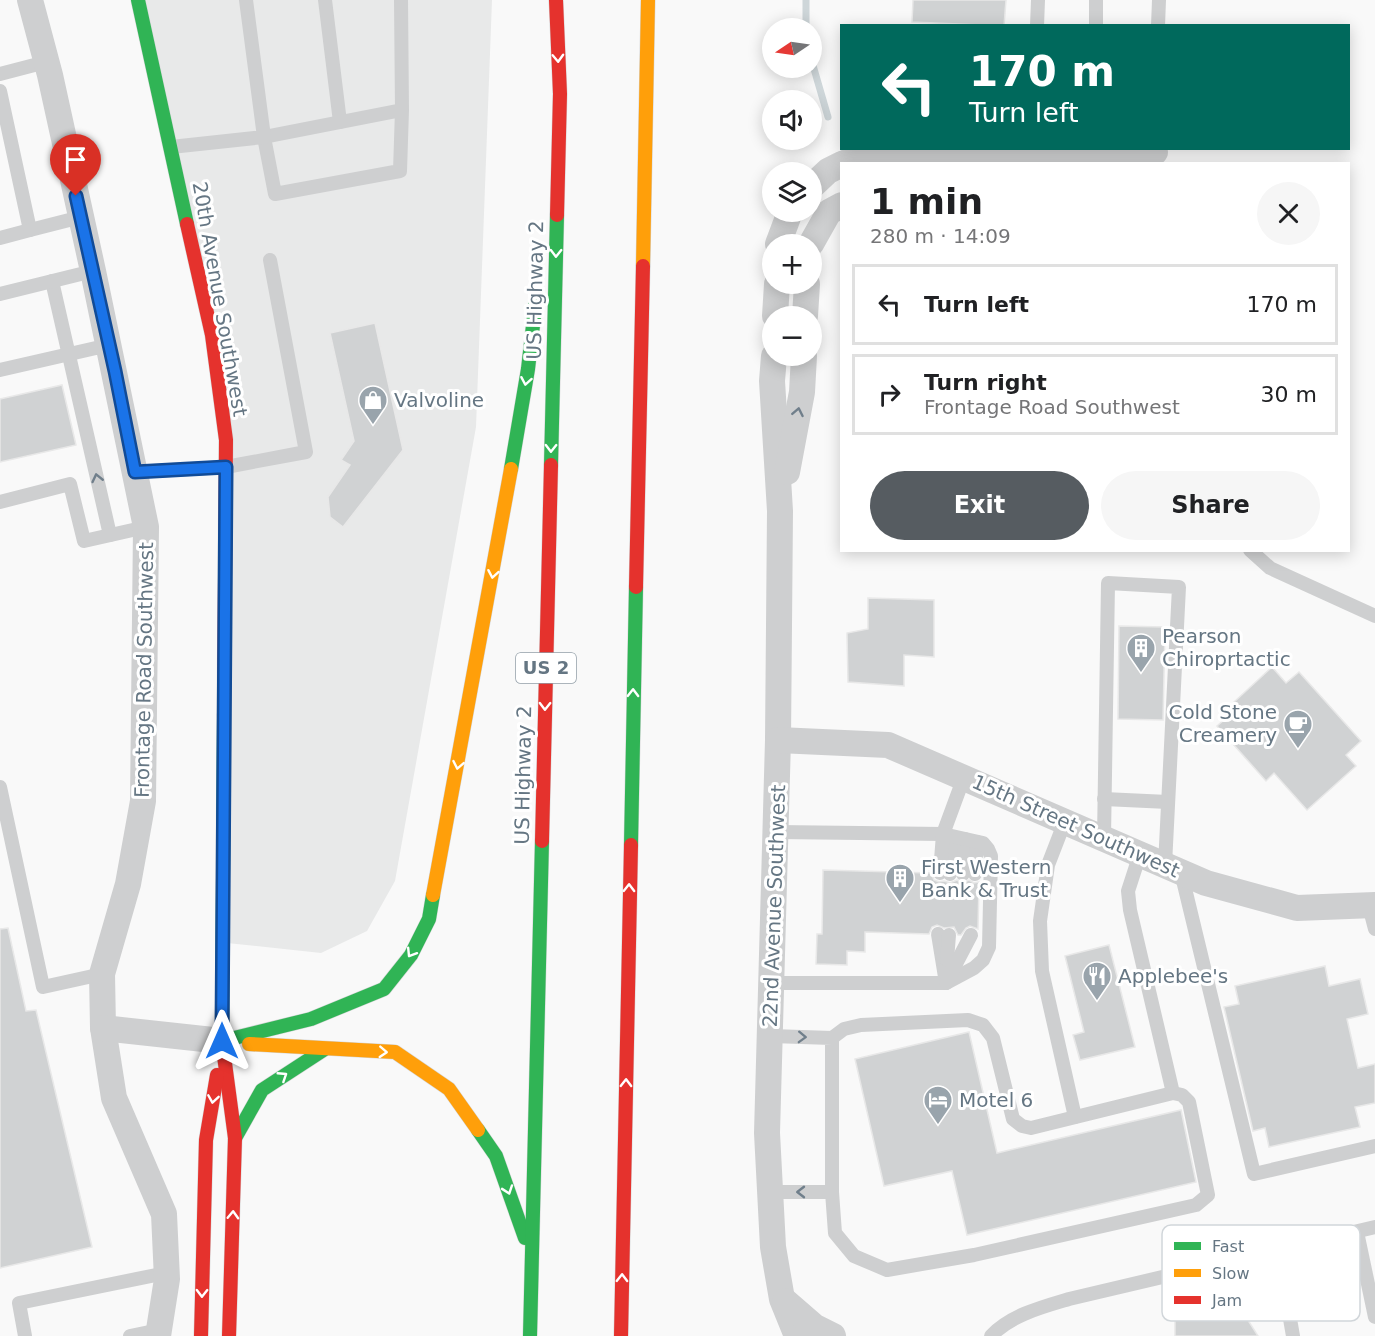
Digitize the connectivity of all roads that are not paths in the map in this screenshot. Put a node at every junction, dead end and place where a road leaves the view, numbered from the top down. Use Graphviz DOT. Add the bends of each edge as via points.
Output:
graph roads {
  1 [pos="30,0"];
  2 [pos="138,0"];
  3 [pos="246,0"];
  4 [pos="325,0"];
  5 [pos="401,0"];
  6 [pos="556,0"];
  7 [pos="648,0"];
  8 [pos="1038,0"];
  9 [pos="1096,0"];
  10 [pos="1159,0"];
  11 [pos="1037,24"];
  12 [pos="1096,24"];
  13 [pos="1158,24"];
  14 [pos="46,62"];
  15 [pos="0,74"];
  16 [pos="0,91"];
  17 [pos="560,94"];
  18 [pos="402,110"];
  19 [pos="340,122"];
  20 [pos="264,137"];
  21 [pos="171,147"];
  22 [pos="1155,155"];
  23 [pos="846,162"];
  24 [pos="840,165"];
  25 [pos="822,177"];
  26 [pos="840,206"];
  27 [pos="81,217"];
  28 [pos="30,230"];
  29 [pos="817,234"];
  30 [pos="0,238"];
  31 [pos="542,243"];
  32 [pos="270,260"];
  33 [pos="93,271"];
  34 [pos="52,281"];
  35 [pos="537,289"];
  36 [pos="0,294"];
  37 [pos="109,345"];
  38 [pos="68,354"];
  39 [pos="773,366"];
  40 [pos="803,366"];
  41 [pos="0,370"];
  42 [pos="226,467"];
  43 [pos="135,472"];
  44 [pos="0,502"];
  45 [pos="780,511"];
  46 [pos="146,527"];
  47 [pos="110,535"];
  48 [pos="1252,552"];
  49 [pos="1375,616"];
  50 [pos="778,740"];
  51 [pos="964,777"];
  52 [pos="0,787"];
  53 [pos="1104,799"];
  54 [pos="1168,802"];
  55 [pos="1065,821"];
  56 [pos="777,832"];
  57 [pos="960,838"];
  58 [pos="1104,838"];
  59 [pos="1140,854"];
  60 [pos="1173,868"];
  61 [pos="1373,913"];
  62 [pos="102,974"];
  63 [pos="772,983"];
  64 [pos="946,983"];
  65 [pos="104,1028"];
  66 [pos="771,1036"];
  67 [pos="832,1038"];
  68 [pos="222,1041"];
  69 [pos="325,1049"];
  70 [pos="1173,1093"];
  71 [pos="1074,1117"];
  72 [pos="235,1138"];
  73 [pos="1375,1146"];
  74 [pos="770,1192"];
  75 [pos="832,1192"];
  76 [pos="1375,1227"];
  77 [pos="1360,1231"];
  78 [pos="1360,1246"];
  79 [pos="531,1256"];
  80 [pos="166,1273"];
  81 [pos="1162,1278"];
  82 [pos="782,1299"];
  83 [pos="1375,1317"];
  84 [pos="1290,1321"];
  85 [pos="158,1333"];
  86 [pos="25,1336"];
  87 [pos="130,1336"];
  88 [pos="201,1336"];
  89 [pos="229,1336"];
  90 [pos="530,1336"];
  91 [pos="621,1336"];
  92 [pos="796,1336"];
  93 [pos="833,1336"];
  94 [pos="990,1336"];
  95 [pos="1293,1336"];
  1 -- 14 [label="street, Frontage Road Southwest"];
  2 -- 21 [label="main road, 20th Avenue Southwest"];
  3 -- 20 [label="lane"];
  4 -- 19 [label="lane"];
  5 -- 18 [label="lane"];
  6 -- 17 [label="main road, US Highway 2 / US 2, one-way"];
  91 -- 7 [label="main road, one-way"];
  8 -- 11 [label="lane"];
  9 -- 12 [label="lane"];
  10 -- 13 [label="lane"];
  14 -- 15 [label="lane"];
  14 -- 27 [label="street, Frontage Road Southwest"];
  16 -- 28 [label="lane"];
  17 -- 31 [label="main road"];
  17 -- 79 [label="main road, US Highway 2 / US 2, one-way"];
  18 -- 19 [label="lane"];
  18 -- 20 [label="lane" via="400,171 275,194"];
  19 -- 20 [label="lane"];
  20 -- 21 [label="lane"];
  21 -- 42 [label="main road, 20th Avenue Southwest" via="212,335"];
  22 -- 23 [label="street" via="862,154"];
  24 -- 25 [label="street"];
  26 -- 29 [label="street" via="829,212"];
  27 -- 28 [label="lane"];
  27 -- 33 [label="street, Frontage Road Southwest"];
  28 -- 30 [label="lane"];
  32 -- 42 [label="lane" via="306,452"];
  33 -- 34 [label="lane"];
  33 -- 37 [label="street, Frontage Road Southwest"];
  34 -- 36 [label="lane"];
  34 -- 38 [label="lane"];
  35 -- 68 [label="main road, one-way" via="528,369 482,639 429,919 411,955 384,989 311,1019"];
  37 -- 38 [label="lane"];
  37 -- 43 [label="street, Frontage Road Southwest"];
  38 -- 41 [label="lane"];
  47 -- 38 [label="lane, one-way"];
  39 -- 45 [label="street, 22nd Avenue Southwest"];
  45 -- 40 [label="street, 22nd Avenue Southwest, one-way"];
  42 -- 43 [label="lane"];
  42 -- 68 [label="main road, 20th Avenue Southwest"];
  43 -- 46 [label="street, Frontage Road Southwest"];
  44 -- 47 [label="lane" via="70,484 84,541"];
  45 -- 50 [label="street, 22nd Avenue Southwest"];
  46 -- 47 [label="lane"];
  46 -- 62 [label="street, Frontage Road Southwest" via="143,801 128,884"];
  48 -- 49 [label="lane" via="1270,568"];
  50 -- 51 [label="street, 15th Street Southwest" via="888,745"];
  50 -- 56 [label="street, 22nd Avenue Southwest"];
  51 -- 55 [label="street, 15th Street Southwest"];
  51 -- 57 [label="lane"];
  52 -- 62 [label="lane" via="43,987"];
  53 -- 54 [label="lane"];
  53 -- 54 [label="lane" via="1108,583 1179,587"];
  53 -- 58 [label="lane"];
  54 -- 60 [label="lane"];
  55 -- 58 [label="street, 15th Street Southwest"];
  55 -- 71 [label="lane" via="1048,865 1040,921 1042,971"];
  56 -- 57 [label="lane"];
  56 -- 63 [label="street, 22nd Avenue Southwest"];
  57 -- 57 [label="lane" via="957,874"];
  57 -- 64 [label="lane" via="982,843 991,856 989,947 974,968"];
  58 -- 59 [label="street, 15th Street Southwest"];
  59 -- 60 [label="street, 15th Street Southwest"];
  59 -- 70 [label="lane" via="1128,891 1130,910"];
  60 -- 61 [label="street, 15th Street Southwest" via="1206,883 1297,908"];
  60 -- 73 [label="lane" via="1254,1174"];
  62 -- 65 [label="street, Frontage Road Southwest"];
  63 -- 64 [label="lane"];
  63 -- 66 [label="street, 22nd Avenue Southwest"];
  64 -- 64 [label="lane" via="955,935"];
  65 -- 68 [label="street"];
  65 -- 80 [label="street, Frontage Road Southwest" via="114,1098 164,1214"];
  66 -- 67 [label="lane, one-way"];
  66 -- 74 [label="street, 22nd Avenue Southwest" via="767,1132"];
  67 -- 71 [label="lane" via="844,1029 861,1025 969,1020 983,1025 993,1038 1013,1119 1031,1128"];
  67 -- 75 [label="lane"];
  68 -- 69 [label="main road"];
  68 -- 72 [label="main road, 20th Avenue Southwest"];
  68 -- 88 [label="main road, 20th Avenue Southwest, one-way" via="206,1140"];
  72 -- 69 [label="main road, one-way" via="262,1090"];
  69 -- 79 [label="main road, one-way" via="395,1052 449,1089 496,1156"];
  70 -- 71 [label="lane"];
  70 -- 75 [label="lane" via="1190,1102 1207,1182 1208,1195 1196,1205 974,1255 887,1270 854,1256 835,1233"];
  89 -- 72 [label="main road, 20th Avenue Southwest, one-way"];
  75 -- 74 [label="lane, one-way"];
  74 -- 82 [label="street, 22nd Avenue Southwest" via="773,1247"];
  76 -- 77 [label="lane"];
  78 -- 83 [label="lane"];
  79 -- 90 [label="main road, US Highway 2 / US 2"];
  80 -- 85 [label="street, Frontage Road Southwest"];
  80 -- 86 [label="lane" via="19,1303"];
  81 -- 94 [label="lane" via="1031,1311"];
  82 -- 92 [label="street, 22nd Avenue Southwest"];
  82 -- 93 [label="street" via="814,1327"];
  84 -- 95 [label="lane"];
  85 -- 87 [label="lane"];
}
